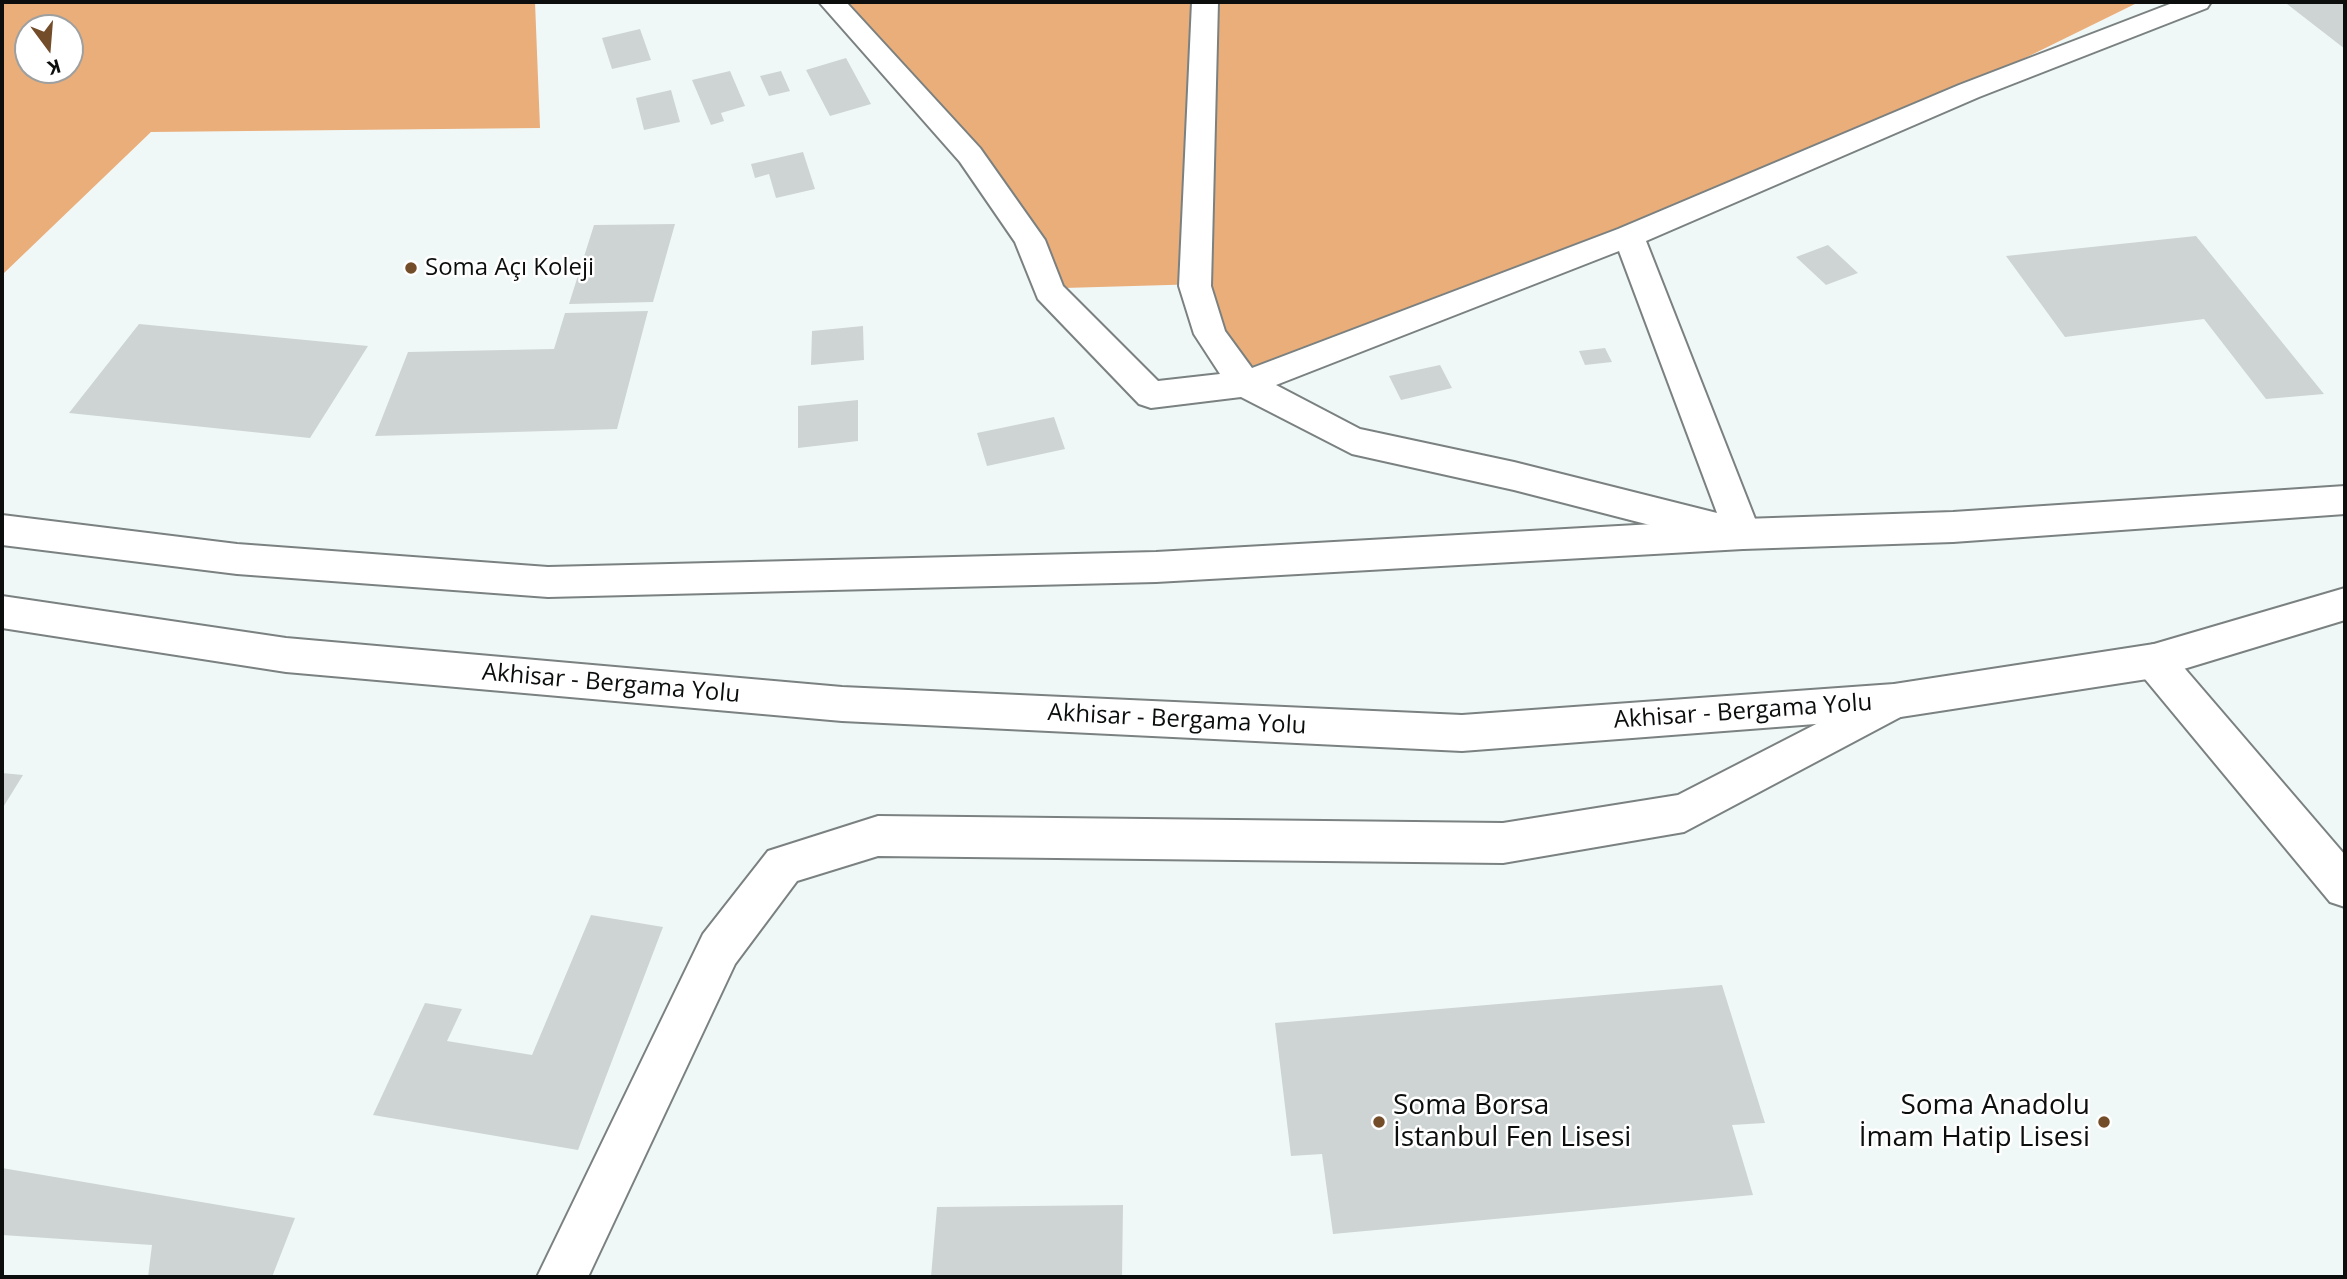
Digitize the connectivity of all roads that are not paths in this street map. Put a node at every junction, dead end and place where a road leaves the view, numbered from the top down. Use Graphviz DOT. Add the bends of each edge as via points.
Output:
graph roads {
  1 [pos="832,2"];
  2 [pos="1205,2"];
  3 [pos="2198,2"];
  4 [pos="1629,236"];
  5 [pos="1245,384"];
  6 [pos="2345,500"];
  7 [pos="2,530"];
  8 [pos="1743,534"];
  9 [pos="2345,604"];
  10 [pos="2,612"];
  11 [pos="2154,661"];
  12 [pos="1894,701"];
  13 [pos="2345,887"];
  14 [pos="562,1277"];
  1 -- 5 [label="street" via="970,155 1030,240 1049,291 1151,395"];
  2 -- 5 [label="street" via="1195,286 1210,334"];
  3 -- 4 [label="street" via="1969,91"];
  4 -- 5 [label="street"];
  4 -- 8 [label="street"];
  5 -- 8 [label="street" via="1352,441"];
  6 -- 8 [label="street" via="1953,527"];
  7 -- 8 [label="street" via="237,559 548,582 1156,568"];
  9 -- 11 [label="street, Akhisar - Bergama Yolu"];
  10 -- 12 [label="street, Akhisar - Bergama Yolu" via="286,655 855,705 1462,733"];
  11 -- 12 [label="street, Akhisar - Bergama Yolu"];
  11 -- 13 [label="street"];
  12 -- 14 [label="street" via="1684,813 1503,843 878,836 782,865 719,949"];
}
